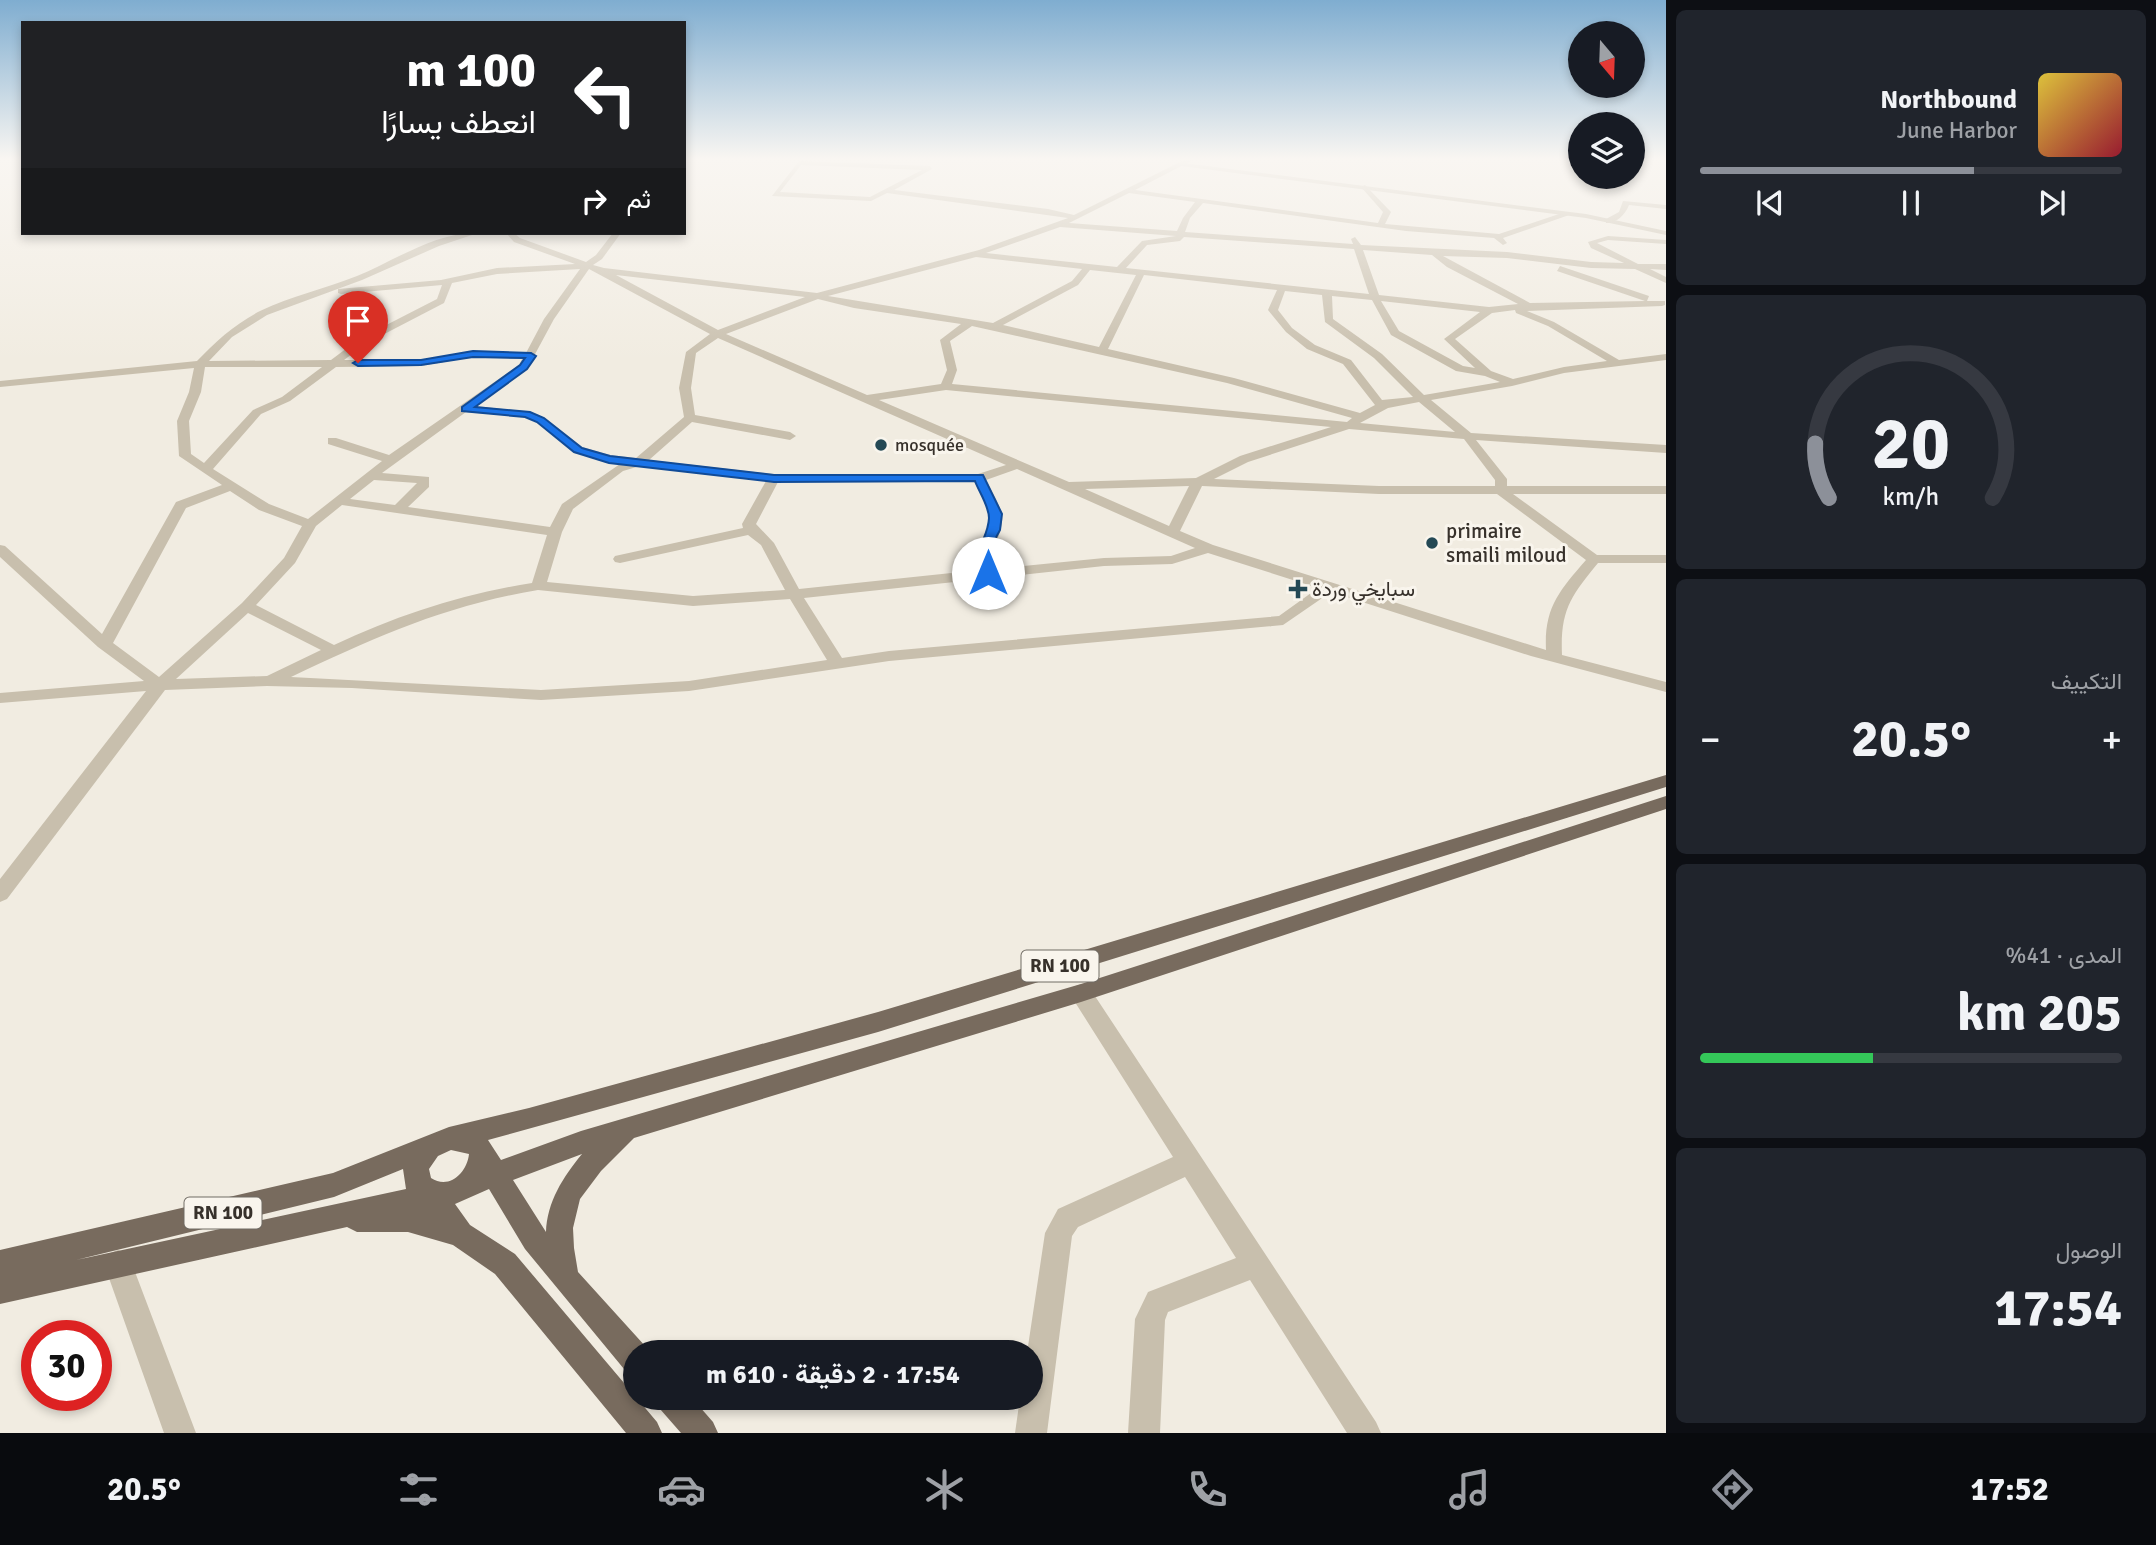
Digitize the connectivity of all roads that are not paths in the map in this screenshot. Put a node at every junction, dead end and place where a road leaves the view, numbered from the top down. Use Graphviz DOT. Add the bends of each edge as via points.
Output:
graph roads {
  1 [pos="1052,227"];
  2 [pos="1083,227"];
  3 [pos="1181,227"];
  4 [pos="1349,227"];
  5 [pos="1395,227"];
  6 [pos="1528,227"];
  7 [pos="1637,227"];
  8 [pos="1406,229"];
  9 [pos="1666,233"];
  10 [pos="1181,234"];
  11 [pos="467,235"];
  12 [pos="512,235"];
  13 [pos="616,235"];
  14 [pos="1500,236"];
  15 [pos="1666,242"];
  16 [pos="1359,247"];
  17 [pos="1436,253"];
  18 [pos="972,254"];
  19 [pos="1539,261"];
  20 [pos="1087,267"];
  21 [pos="1640,267"];
  22 [pos="1666,267"];
  23 [pos="594,268"];
  24 [pos="1119,270"];
  25 [pos="1141,273"];
  26 [pos="1666,280"];
  27 [pos="448,282"];
  28 [pos="1282,288"];
  29 [pos="322,291"];
  30 [pos="1327,293"];
  31 [pos="817,296"];
  32 [pos="1375,298"];
  33 [pos="1664,304"];
  34 [pos="1528,306"];
  35 [pos="1489,310"];
  36 [pos="968,324"];
  37 [pos="994,326"];
  38 [pos="717,334"];
  39 [pos="1102,351"];
  40 [pos="531,356"];
  41 [pos="1666,357"];
  42 [pos="336,363"];
  43 [pos="1617,363"];
  44 [pos="200,364"];
  45 [pos="1487,373"];
  46 [pos="1513,383"];
  47 [pos="0,384"];
  48 [pos="946,387"];
  49 [pos="864,398"];
  50 [pos="1421,398"];
  51 [pos="1395,404"];
  52 [pos="466,409"];
  53 [pos="1362,417"];
  54 [pos="690,418"];
  55 [pos="1350,425"];
  56 [pos="790,436"];
  57 [pos="1468,436"];
  58 [pos="331,441"];
  59 [pos="1666,449"];
  60 [pos="391,460"];
  61 [pos="638,463"];
  62 [pos="1014,466"];
  63 [pos="206,469"];
  64 [pos="372,476"];
  65 [pos="774,478"];
  66 [pos="979,478"];
  67 [pos="1198,482"];
  68 [pos="232,486"];
  69 [pos="1062,486"];
  70 [pos="1666,490"];
  71 [pos="1501,491"];
  72 [pos="340,501"];
  73 [pos="399,508"];
  74 [pos="310,524"];
  75 [pos="751,530"];
  76 [pos="1173,532"];
  77 [pos="555,533"];
  78 [pos="1208,548"];
  79 [pos="0,549"];
  80 [pos="620,559"];
  81 [pos="1594,559"];
  82 [pos="1666,559"];
  83 [pos="988,573"];
  84 [pos="538,586"];
  85 [pos="1329,587"];
  86 [pos="794,594"];
  87 [pos="247,606"];
  88 [pos="104,644"];
  89 [pos="334,651"];
  90 [pos="1554,657"];
  91 [pos="838,664"];
  92 [pos="267,681"];
  93 [pos="160,685"];
  94 [pos="1666,687"];
  95 [pos="0,698"];
  96 [pos="1666,781"];
  97 [pos="1666,802"];
  98 [pos="0,894"];
  99 [pos="1081,993"];
  100 [pos="632,1127"];
  101 [pos="444,1140"];
  102 [pos="1190,1161"];
  103 [pos="481,1171"];
  104 [pos="434,1195"];
  105 [pos="318,1219"];
  106 [pos="460,1234"];
  107 [pos="0,1264"];
  108 [pos="118,1264"];
  109 [pos="1256,1264"];
  110 [pos="566,1279"];
  111 [pos="0,1290"];
  112 [pos="623,1344"];
  113 [pos="682,1410"];
  114 [pos="180,1433"];
  115 [pos="646,1433"];
  116 [pos="702,1433"];
  117 [pos="1031,1433"];
  118 [pos="1144,1433"];
  119 [pos="1365,1433"];
  1 -- 18 [label="street"];
  2 -- 10 [label="street"];
  3 -- 10 [label="street"];
  4 -- 16 [label="street"];
  5 -- 8 [label="street"];
  6 -- 14 [label="street"];
  7 -- 9 [label="street"];
  8 -- 14 [label="street"];
  8 -- 17 [label="street"];
  10 -- 16 [label="street"];
  10 -- 24 [label="street" via="1180,239 1145,243"];
  11 -- 29 [label="street"];
  12 -- 23 [label="street"];
  13 -- 23 [label="street"];
  14 -- 19 [label="street" via="1497,239 1506,245"];
  15 -- 21 [label="street" via="1592,242"];
  16 -- 17 [label="street"];
  16 -- 32 [label="street"];
  17 -- 19 [label="street" via="1507,255"];
  17 -- 34 [label="street"];
  18 -- 20 [label="street"];
  18 -- 31 [label="street"];
  19 -- 21 [label="street"];
  19 -- 33 [label="street"];
  20 -- 24 [label="street"];
  20 -- 37 [label="street" via="1075,283"];
  21 -- 22 [label="street"];
  21 -- 26 [label="street"];
  23 -- 27 [label="street" via="490,272"];
  23 -- 31 [label="street"];
  23 -- 38 [label="street"];
  23 -- 40 [label="street" via="549,319"];
  24 -- 25 [label="street"];
  25 -- 28 [label="street"];
  25 -- 39 [label="street"];
  27 -- 29 [label="street"];
  27 -- 42 [label="street" via="441,301 363,341"];
  28 -- 30 [label="street"];
  28 -- 51 [label="street" via="1273,310 1289,330 1311,347 1347,362 1379,403"];
  29 -- 44 [label="street" via="264,313 228,335"];
  30 -- 32 [label="street"];
  30 -- 50 [label="street" via="1328,320 1378,356"];
  31 -- 36 [label="street"];
  31 -- 38 [label="street"];
  32 -- 35 [label="street"];
  32 -- 45 [label="street" via="1395,333 1460,369"];
  33 -- 34 [label="street"];
  34 -- 35 [label="street"];
  34 -- 43 [label="street" via="1519,311"];
  35 -- 45 [label="street" via="1449,339"];
  36 -- 37 [label="street"];
  36 -- 48 [label="street" via="945,340 952,370"];
  37 -- 39 [label="street"];
  38 -- 49 [label="street"];
  38 -- 54 [label="street" via="691,352 685,388"];
  39 -- 53 [label="street"];
  40 -- 42 [label="street" via="473,354 421,362"];
  40 -- 52 [label="street"];
  41 -- 43 [label="street"];
  42 -- 44 [label="street"];
  42 -- 63 [label="street" via="286,399 257,412"];
  43 -- 46 [label="street"];
  44 -- 47 [label="street"];
  44 -- 63 [label="street" via="183,421 185,456"];
  45 -- 46 [label="street"];
  46 -- 50 [label="street"];
  48 -- 49 [label="street"];
  48 -- 55 [label="street"];
  49 -- 62 [label="street"];
  50 -- 51 [label="street"];
  50 -- 57 [label="street"];
  51 -- 53 [label="street"];
  52 -- 60 [label="street"];
  52 -- 61 [label="street" via="527,414 578,450"];
  53 -- 55 [label="street"];
  54 -- 56 [label="street"];
  54 -- 61 [label="street"];
  55 -- 57 [label="street"];
  55 -- 67 [label="street" via="1244,459"];
  57 -- 59 [label="street"];
  57 -- 71 [label="street" via="1501,479"];
  58 -- 60 [label="street"];
  60 -- 64 [label="street"];
  61 -- 65 [label="street"];
  61 -- 77 [label="street" via="619,468 567,508"];
  62 -- 66 [label="street"];
  62 -- 69 [label="street"];
  63 -- 68 [label="street"];
  64 -- 72 [label="street"];
  64 -- 73 [label="street" via="424,480"];
  65 -- 66 [label="street"];
  65 -- 75 [label="street" via="749,524"];
  66 -- 83 [label="street" via="995,514 984,559"];
  67 -- 69 [label="street"];
  67 -- 71 [label="street"];
  67 -- 76 [label="street"];
  68 -- 74 [label="street" via="264,507"];
  68 -- 88 [label="street" via="181,505"];
  69 -- 76 [label="street"];
  70 -- 71 [label="street"];
  71 -- 81 [label="street"];
  72 -- 73 [label="street"];
  72 -- 74 [label="street"];
  73 -- 77 [label="street"];
  74 -- 87 [label="street" via="290,560"];
  75 -- 80 [label="street"];
  75 -- 86 [label="street" via="766,543"];
  76 -- 78 [label="street"];
  77 -- 84 [label="street"];
  78 -- 83 [label="street" via="1172,560"];
  78 -- 85 [label="street"];
  79 -- 88 [label="street"];
  81 -- 82 [label="street"];
  81 -- 90 [label="street" via="1556,606"];
  83 -- 86 [label="street"];
  84 -- 86 [label="street" via="693,601"];
  84 -- 89 [label="street" via="438,608"];
  85 -- 90 [label="street"];
  85 -- 91 [label="street" via="1283,620"];
  86 -- 91 [label="street"];
  87 -- 89 [label="street"];
  87 -- 93 [label="street"];
  88 -- 93 [label="street"];
  89 -- 92 [label="street"];
  90 -- 94 [label="street"];
  91 -- 92 [label="street" via="689,686 541,695"];
  92 -- 93 [label="street"];
  93 -- 95 [label="street"];
  93 -- 98 [label="street"];
  96 -- 101 [label="main road, RN 100" via="877,1022"];
  97 -- 99 [label="main road, RN 100"];
  99 -- 100 [label="main road, RN 100"];
  99 -- 102 [label="street"];
  100 -- 103 [label="main road, RN 100"];
  100 -- 110 [label="main road" via="577,1176 557,1243"];
  101 -- 103 [label="main road" via="470,1140"];
  101 -- 104 [label="main road" via="421,1157 415,1176 418,1185"];
  101 -- 107 [label="main road, RN 100" via="334,1185"];
  102 -- 109 [label="street"];
  102 -- 117 [label="street" via="1068,1218 1059,1233"];
  103 -- 104 [label="main road" via="459,1192"];
  103 -- 110 [label="main road"];
  104 -- 105 [label="main road, RN 100"];
  104 -- 106 [label="main road"];
  105 -- 106 [label="main road" via="408,1219"];
  105 -- 108 [label="main road, RN 100"];
  106 -- 115 [label="main road" via="505,1264"];
  108 -- 111 [label="main road, RN 100"];
  108 -- 114 [label="street"];
  109 -- 118 [label="street" via="1158,1302 1150,1319"];
  109 -- 119 [label="street"];
  110 -- 112 [label="main road"];
  113 -- 116 [label="main road"];
}
